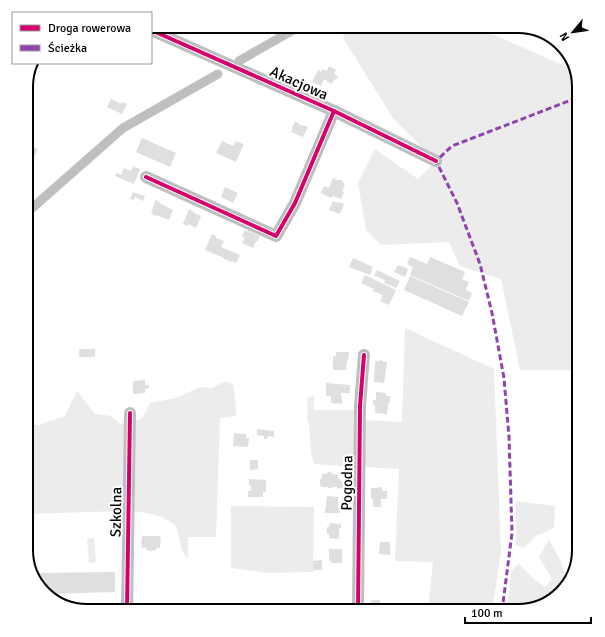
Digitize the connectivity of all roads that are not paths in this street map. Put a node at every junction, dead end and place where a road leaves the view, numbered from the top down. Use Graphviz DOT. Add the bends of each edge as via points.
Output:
graph roads {
  1 [pos="158,33"];
  2 [pos="334,111"];
  3 [pos="436,161"];
  4 [pos="146,177"];
  5 [pos="364,356"];
  6 [pos="130,413"];
  7 [pos="127,604"];
  8 [pos="358,604"];
  1 -- 2 [label="street, Akacjowa"];
  2 -- 3 [label="street, Akacjowa"];
  2 -- 4 [label="street" via="294,202 276,236"];
  5 -- 8 [label="street, Pogodna" via="360,406"];
  6 -- 7 [label="street, Szkolna"];
}
